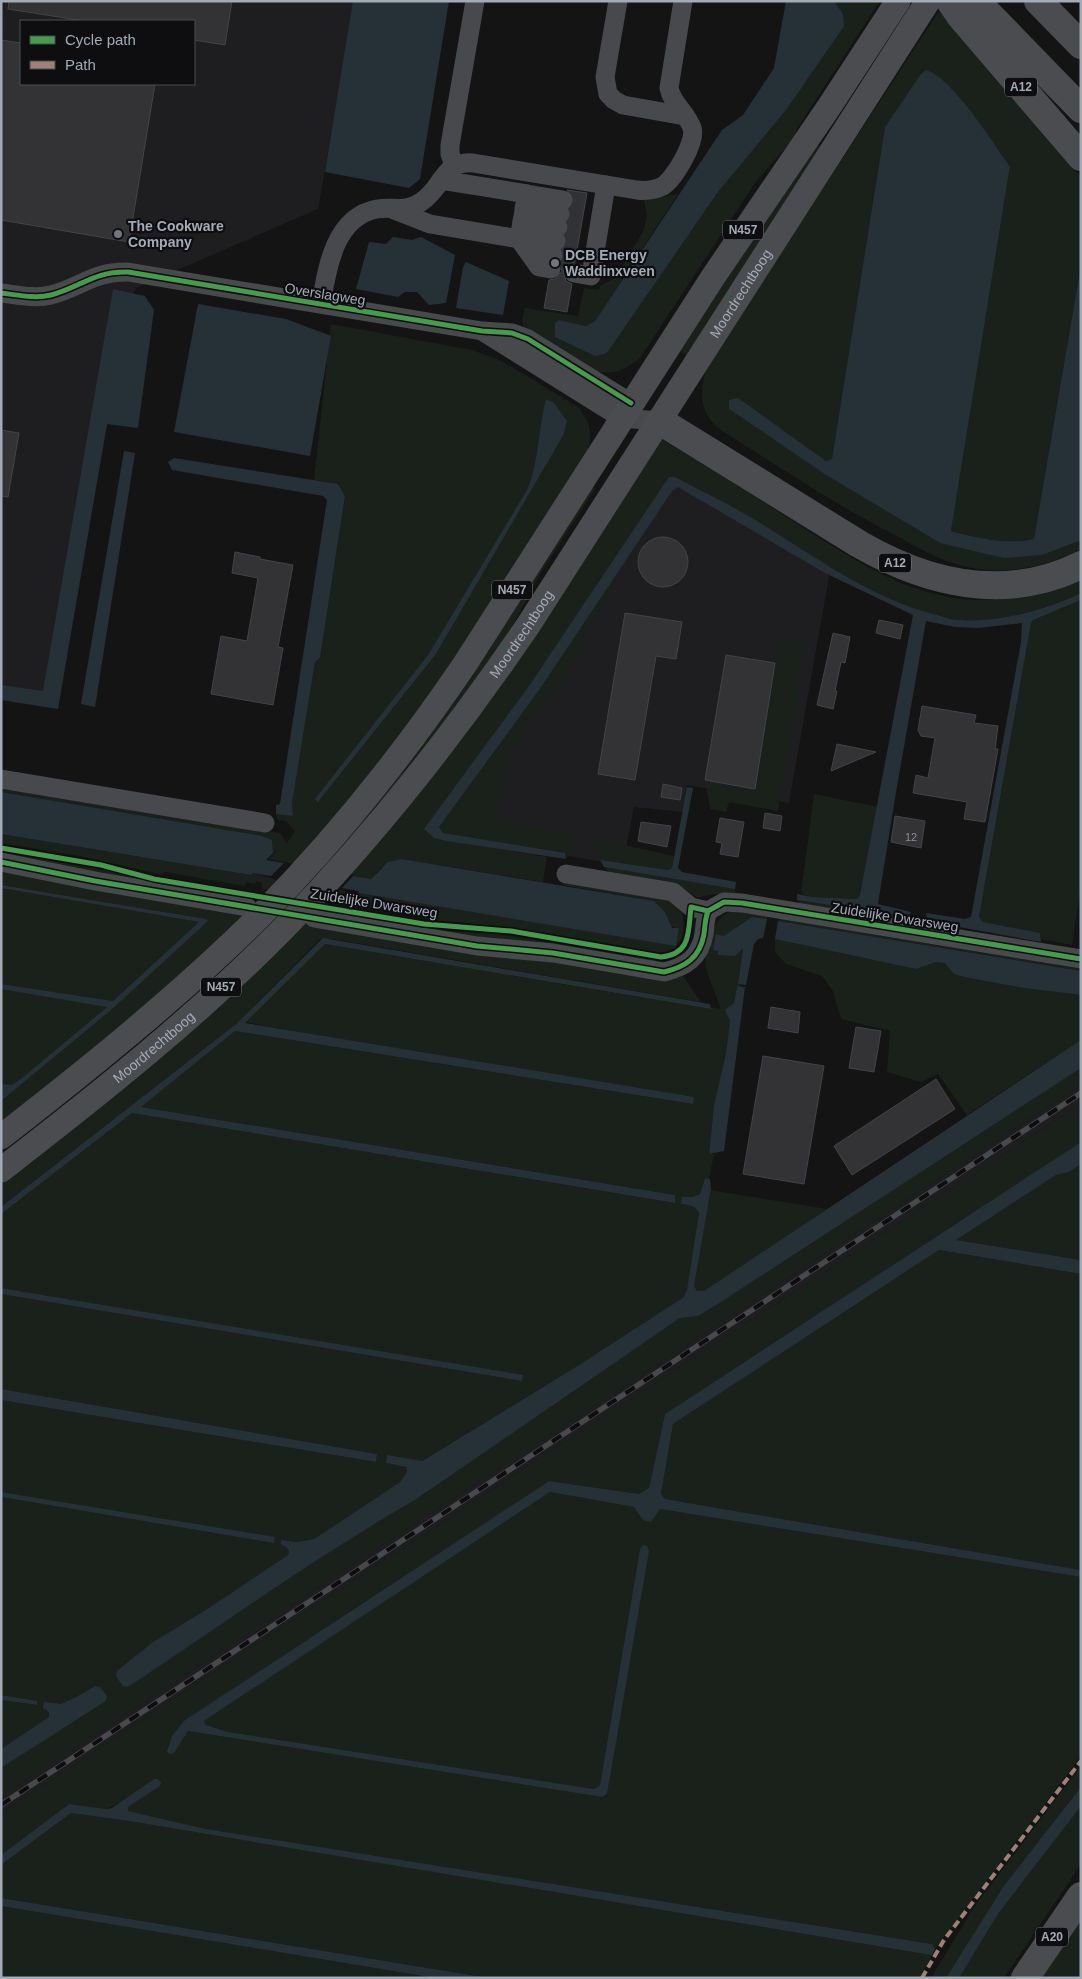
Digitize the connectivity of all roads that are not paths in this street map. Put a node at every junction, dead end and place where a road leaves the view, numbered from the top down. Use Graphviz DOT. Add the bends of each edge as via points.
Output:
graph roads {
  1 [pos="475,1"];
  2 [pos="618,1"];
  3 [pos="683,1"];
  4 [pos="898,1"];
  5 [pos="928,1"];
  6 [pos="950,1"];
  7 [pos="976,1"];
  8 [pos="1038,1"];
  9 [pos="1081,45"];
  10 [pos="1081,109"];
  11 [pos="685,116"];
  12 [pos="1081,157"];
  13 [pos="454,165"];
  14 [pos="442,180"];
  15 [pos="606,185"];
  16 [pos="392,209"];
  17 [pos="522,219"];
  18 [pos="557,234"];
  19 [pos="588,236"];
  20 [pos="1,292"];
  21 [pos="321,304"];
  22 [pos="626,410"];
  23 [pos="660,421"];
  24 [pos="1081,564"];
  25 [pos="1,779"];
  26 [pos="265,823"];
  27 [pos="1,862"];
  28 [pos="566,874"];
  29 [pos="247,907"];
  30 [pos="708,911"];
  31 [pos="314,918"];
  32 [pos="1081,959"];
  33 [pos="1,1137"];
  34 [pos="1,1170"];
  35 [pos="1081,1896"];
  36 [pos="1025,1978"];
  1 -- 13 [label="street" via="450,145"];
  2 -- 11 [label="street" via="605,77 608,94 623,105"];
  3 -- 11 [label="street" via="670,88"];
  4 -- 22 [label="main road, Moordrechtboog / N457"];
  5 -- 23 [label="main road, Moordrechtboog / N457"];
  6 -- 12 [label="highway, A12"];
  7 -- 10 [label="highway, A12"];
  8 -- 9 [label="highway"];
  11 -- 15 [label="street" via="693,131 692,144 666,184 642,190"];
  13 -- 14 [label="street"];
  13 -- 15 [label="street" via="473,163"];
  14 -- 16 [label="street" via="421,202 408,209"];
  14 -- 17 [label="street"];
  15 -- 19 [label="street"];
  16 -- 17 [label="street" via="426,223"];
  16 -- 21 [label="street" via="364,214 345,229 330,260"];
  17 -- 18 [label="street"];
  17 -- 18 [label="street"];
  17 -- 18 [label="street" via="542,253"];
  20 -- 21 [label="street, Overslagweg" via="41,297 103,274 128,272"];
  21 -- 22 [label="street, Overslagweg" via="482,331 512,333 528,339"];
  22 -- 23 [label="main road, Overslagweg"];
  22 -- 33 [label="main road, Moordrechtboog / N457" via="436,707 357,809 260,915 213,960 90,1068"];
  23 -- 24 [label="highway, A12" via="859,544 924,574 968,584 1006,584 1048,577"];
  23 -- 34 [label="main road, Moordrechtboog / N457" via="529,624 475,701 417,778 340,868 280,932 179,1026 107,1088"];
  25 -- 26 [label="street"];
  27 -- 29 [label="street"];
  28 -- 30 [label="street" via="673,892 691,907"];
  30 -- 31 [label="street, Zuidelijke Dwarsweg" via="704,935 694,957 679,969 664,972 553,953 477,946"];
  30 -- 32 [label="street, Zuidelijke Dwarsweg" via="724,902 742,903"];
  35 -- 36 [label="highway, A20"];
}
